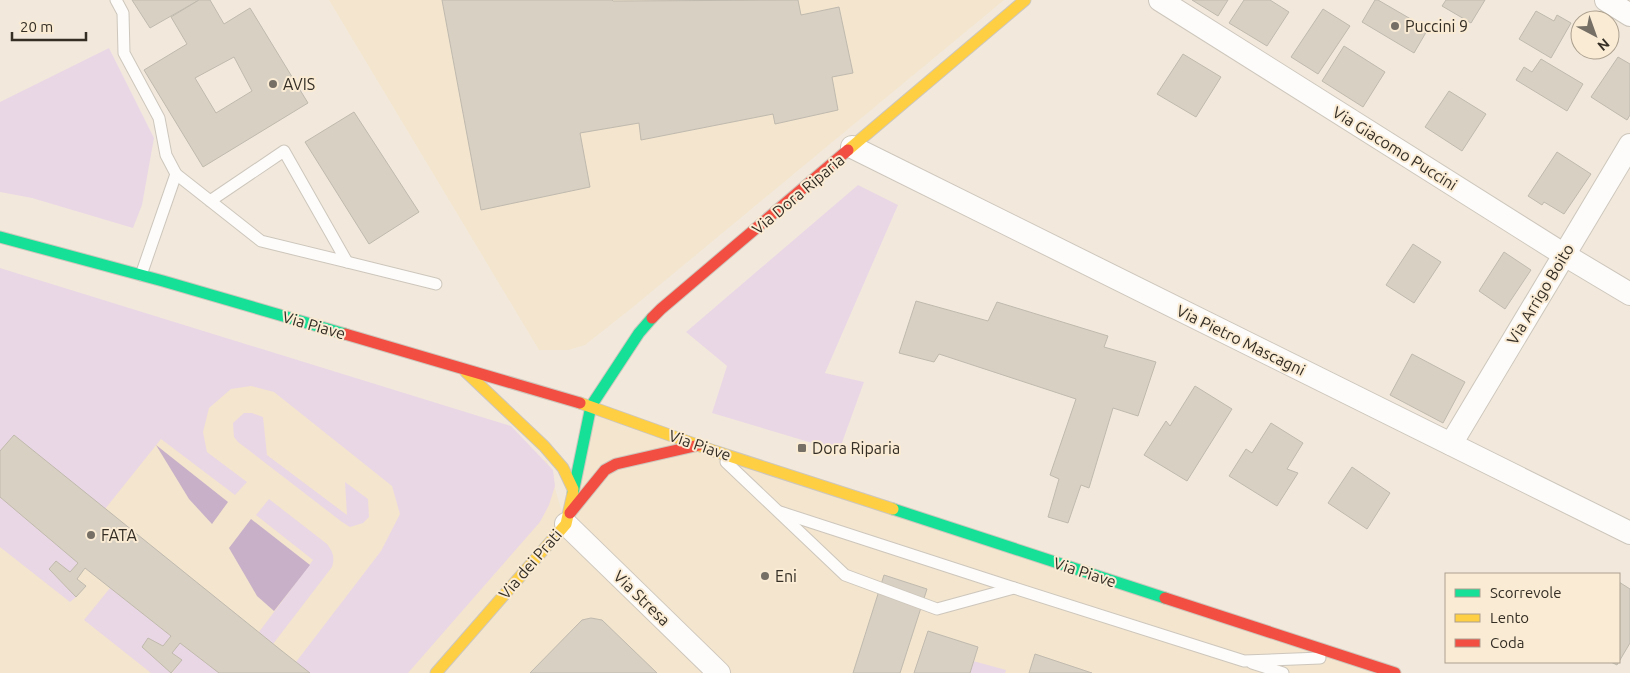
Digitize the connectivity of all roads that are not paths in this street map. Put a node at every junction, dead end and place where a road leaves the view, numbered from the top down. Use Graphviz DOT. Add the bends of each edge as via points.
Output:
graph roads {
  1 [pos="116,0"];
  2 [pos="1025,0"];
  3 [pos="1160,0"];
  4 [pos="1606,0"];
  5 [pos="1630,15"];
  6 [pos="1630,144"];
  7 [pos="852,147"];
  8 [pos="176,174"];
  9 [pos="210,201"];
  10 [pos="0,237"];
  11 [pos="1563,254"];
  12 [pos="347,262"];
  13 [pos="141,275"];
  14 [pos="436,284"];
  15 [pos="1630,294"];
  16 [pos="462,368"];
  17 [pos="592,406"];
  18 [pos="1451,444"];
  19 [pos="699,445"];
  20 [pos="714,451"];
  21 [pos="573,489"];
  22 [pos="775,510"];
  23 [pos="567,520"];
  24 [pos="1630,533"];
  25 [pos="1014,588"];
  26 [pos="1345,657"];
  27 [pos="1244,660"];
  28 [pos="436,673"];
  29 [pos="719,673"];
  30 [pos="1283,673"];
  31 [pos="1394,673"];
  1 -- 8 [label="lane" via="123,14 124,53 159,118 166,155"];
  2 -- 7 [label="main road, Via Dora Riparia"];
  3 -- 11 [label="street, Via Giacomo Puccini"];
  4 -- 5 [label="street"];
  6 -- 11 [label="street, Via Arrigo Boito"];
  7 -- 17 [label="main road, Via Dora Riparia" via="661,309 639,333"];
  7 -- 18 [label="street, Via Pietro Mascagni"];
  8 -- 9 [label="lane"];
  8 -- 13 [label="lane"];
  9 -- 12 [label="lane" via="260,241"];
  9 -- 12 [label="lane" via="284,151"];
  10 -- 13 [label="main road, Via Piave"];
  11 -- 15 [label="street, Via Giacomo Puccini"];
  11 -- 18 [label="street, Via Arrigo Boito"];
  12 -- 14 [label="lane"];
  13 -- 16 [label="main road, Via Piave"];
  16 -- 17 [label="main road, Via Piave"];
  16 -- 21 [label="main road" via="544,446 563,468"];
  17 -- 19 [label="main road, Via Piave"];
  17 -- 21 [label="main road, Via dei Prati"];
  18 -- 24 [label="street, Via Pietro Mascagni"];
  19 -- 20 [label="main road, Via Piave"];
  19 -- 23 [label="main road" via="616,464 604,470"];
  20 -- 22 [label="lane"];
  20 -- 26 [label="main road, Via Piave"];
  21 -- 23 [label="main road, Via dei Prati"];
  22 -- 25 [label="lane"];
  22 -- 25 [label="lane" via="845,575 937,609"];
  23 -- 28 [label="main road, Via dei Prati"];
  23 -- 29 [label="street, Via Stresa"];
  25 -- 27 [label="lane"];
  26 -- 27 [label="lane"];
  26 -- 31 [label="main road, Via Piave"];
  27 -- 30 [label="lane"];
}
